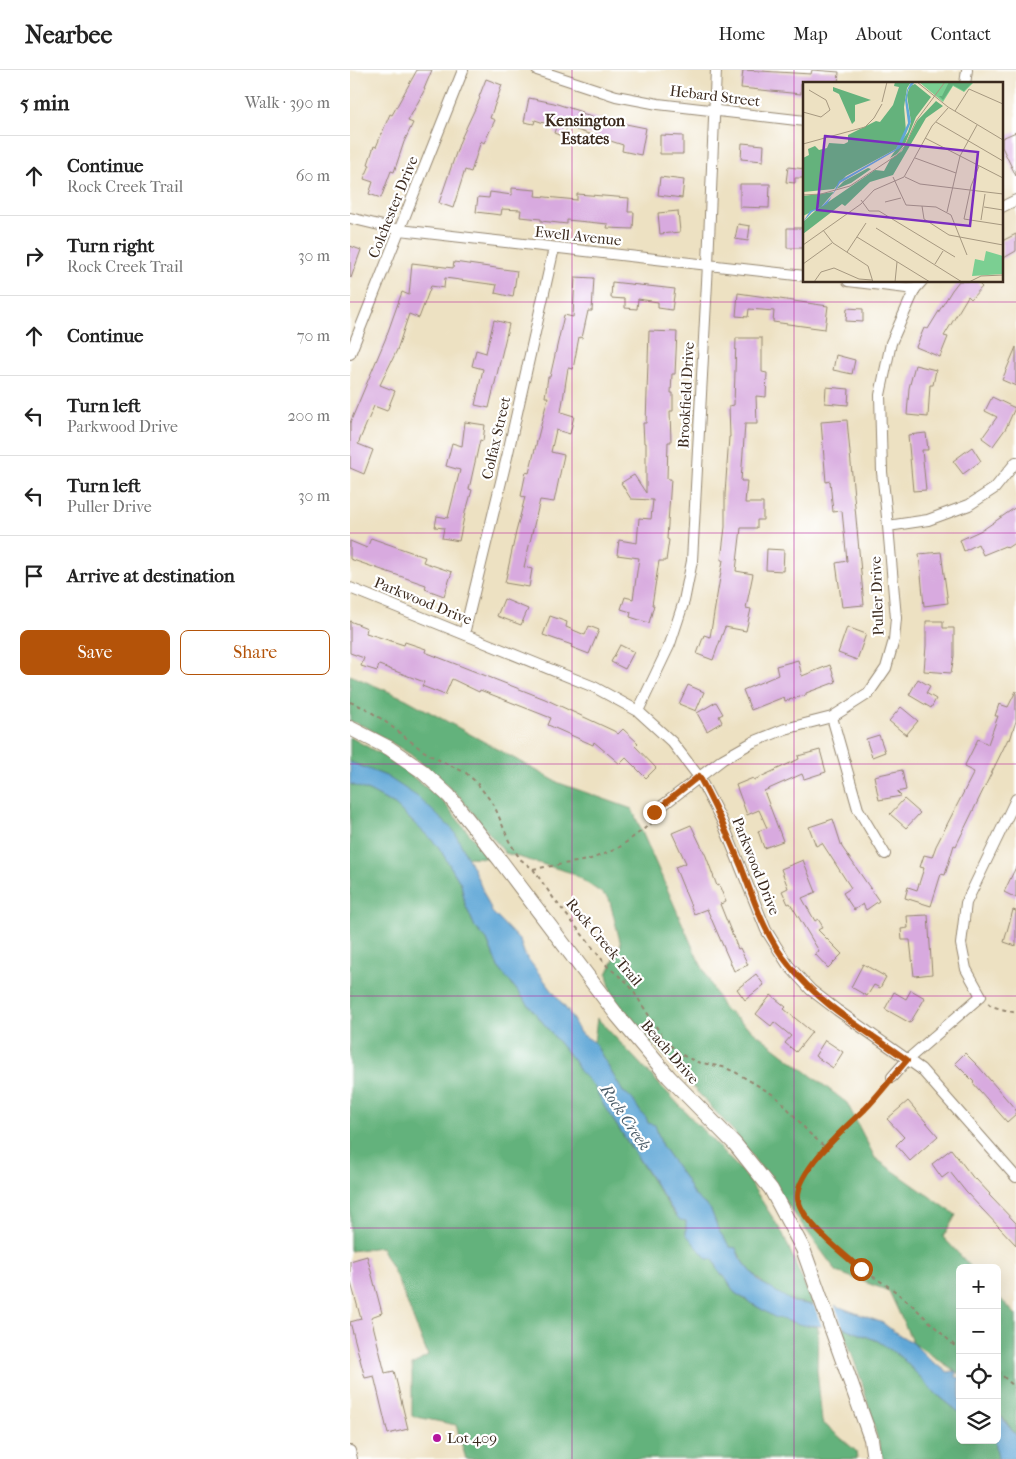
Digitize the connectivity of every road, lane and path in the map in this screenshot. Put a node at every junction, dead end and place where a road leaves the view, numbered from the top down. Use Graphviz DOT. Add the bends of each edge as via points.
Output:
graph roads {
  1 [pos="463,70"];
  2 [pos="538,70"];
  3 [pos="716,70"];
  4 [pos="715,112"];
  5 [pos="803,121"];
  6 [pos="1016,200"];
  7 [pos="1004,206"];
  8 [pos="350,218"];
  9 [pos="400,230"];
  10 [pos="554,248"];
  11 [pos="708,264"];
  12 [pos="803,276"];
  13 [pos="866,282"];
  14 [pos="918,285"];
  15 [pos="350,354"];
  16 [pos="1016,462"];
  17 [pos="888,526"];
  18 [pos="350,588"];
  19 [pos="464,634"];
  20 [pos="350,702"];
  21 [pos="638,711"];
  22 [pos="832,717"];
  23 [pos="350,728"];
  24 [pos="699,776"];
  25 [pos="1016,799"];
  26 [pos="656,815"];
  27 [pos="884,854"];
  28 [pos="533,870"];
  29 [pos="981,996"];
  30 [pos="1016,1014"];
  31 [pos="907,1060"];
  32 [pos="892,1077"];
  33 [pos="826,1148"];
  34 [pos="1016,1177"];
  35 [pos="956,1347"];
  36 [pos="1001,1375"];
  37 [pos="1016,1388"];
  38 [pos="350,1451"];
  39 [pos="352,1459"];
  40 [pos="874,1459"];
  1 -- 9 [label="street, Colchester Drive"];
  2 -- 4 [label="street, Hebard Street" via="616,96"];
  3 -- 4 [label="street, Brookfield Drive"];
  4 -- 5 [label="street, Hebard Street"];
  4 -- 11 [label="street, Brookfield Drive"];
  6 -- 7 [label="street"];
  8 -- 9 [label="street, Ewell Avenue"];
  9 -- 10 [label="street, Ewell Avenue"];
  9 -- 15 [label="street, Colchester Drive"];
  10 -- 11 [label="street, Ewell Avenue"];
  10 -- 19 [label="street, Colfax Street"];
  11 -- 12 [label="street, Ewell Avenue"];
  11 -- 21 [label="street, Brookfield Drive" via="692,561 684,601 670,644"];
  13 -- 14 [label="street"];
  14 -- 17 [label="street, Puller Drive" via="891,343 880,395 882,472"];
  16 -- 17 [label="street" via="995,488 969,505 928,520"];
  17 -- 22 [label="street, Puller Drive" via="896,618 886,668 868,694"];
  18 -- 19 [label="street, Parkwood Drive"];
  19 -- 21 [label="street, Parkwood Drive" via="594,687"];
  20 -- 28 [label="path, Rock Creek Trail" via="365,708 422,750 466,773 476,782 494,805 513,850"];
  21 -- 24 [label="street, Parkwood Drive" via="672,742"];
  22 -- 24 [label="street, Puller Drive" via="785,729 753,742"];
  22 -- 27 [label="street" via="858,809"];
  23 -- 40 [label="street, Beach Drive" via="389,748 422,771 449,796 618,1016 668,1077 735,1144 771,1189 803,1249 817,1285 871,1439"];
  24 -- 26 [label="street, Puller Drive"];
  24 -- 31 [label="street, Parkwood Drive" via="722,821 766,930 788,965 811,990 836,1010"];
  25 -- 29 [label="street" via="966,903 961,944 966,969"];
  26 -- 28 [label="path" via="617,848 588,860"];
  28 -- 33 [label="path, Rock Creek Trail" via="608,967 628,983 666,1042 684,1056 735,1072 772,1094"];
  29 -- 30 [label="path" via="991,1006"];
  29 -- 31 [label="street"];
  31 -- 32 [label="street"];
  31 -- 34 [label="street, Parkwood Drive" via="921,1069"];
  32 -- 33 [label="path"];
  33 -- 35 [label="path" via="799,1185 798,1200 806,1214 828,1242 912,1305"];
  36 -- 37 [label="path"];
  38 -- 39 [label="street"];
}
